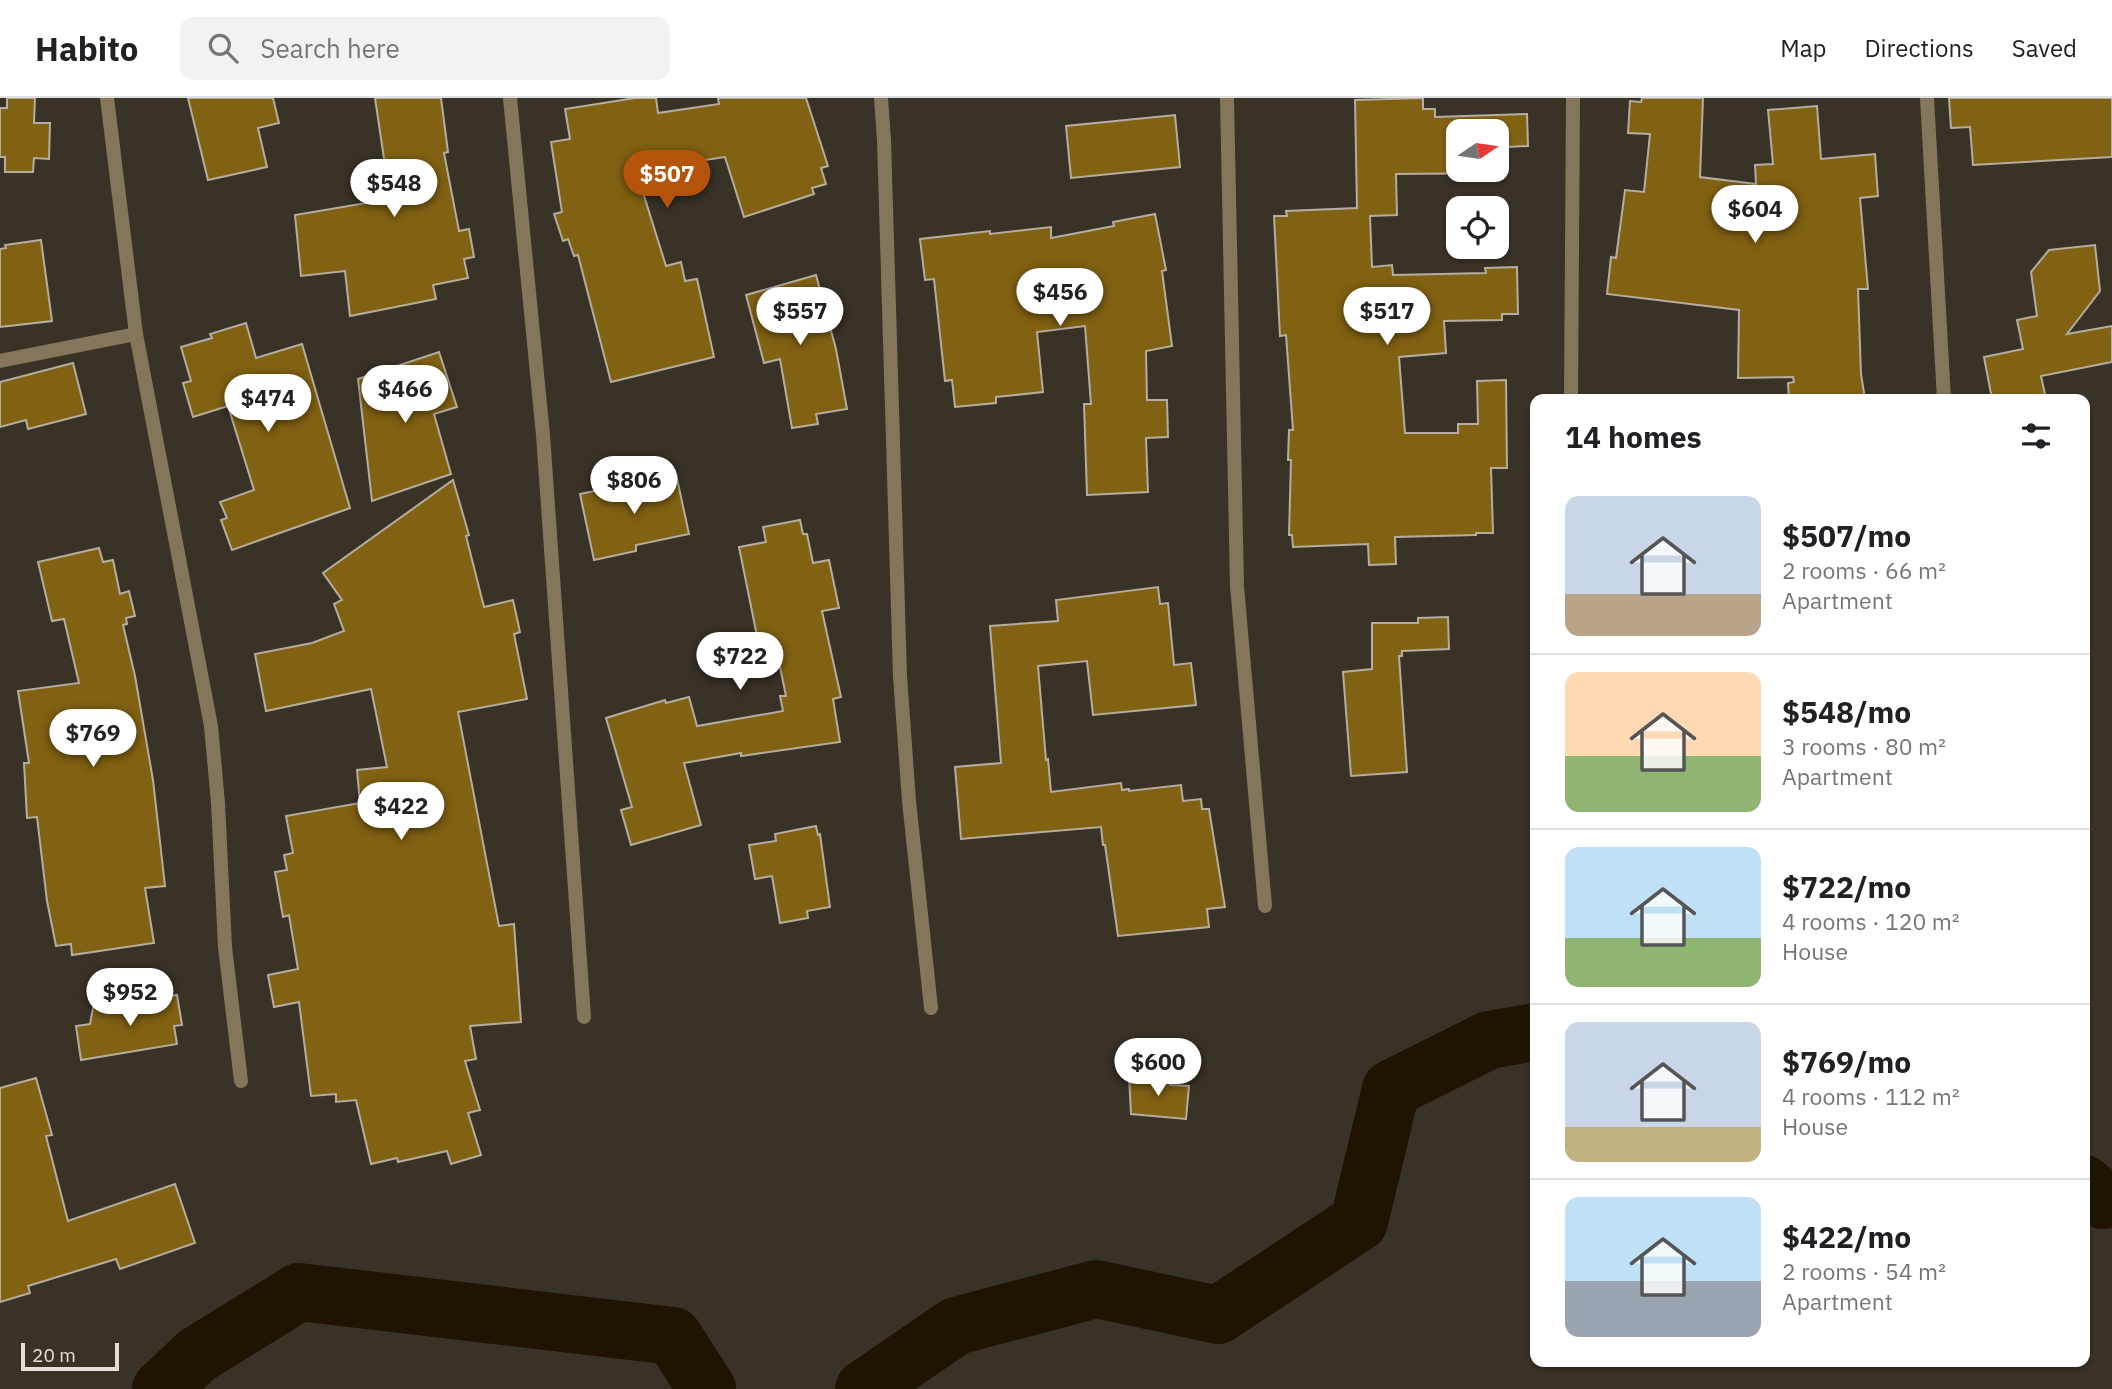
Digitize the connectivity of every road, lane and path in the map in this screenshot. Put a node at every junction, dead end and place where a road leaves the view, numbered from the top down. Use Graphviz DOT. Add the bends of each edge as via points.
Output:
graph roads {
  1 [pos="107,98"];
  2 [pos="510,98"];
  3 [pos="881,98"];
  4 [pos="1227,98"];
  5 [pos="1573,98"];
  6 [pos="1927,98"];
  7 [pos="136,334"];
  8 [pos="0,361"];
  9 [pos="1572,394"];
  10 [pos="1944,394"];
  11 [pos="1265,906"];
  12 [pos="931,1008"];
  13 [pos="583,1017"];
  14 [pos="241,1081"];
  1 -- 7 [label="street"];
  2 -- 13 [label="street" via="543,435"];
  3 -- 12 [label="street" via="900,676"];
  4 -- 11 [label="street" via="1237,586"];
  5 -- 9 [label="street"];
  6 -- 10 [label="street"];
  7 -- 8 [label="street"];
  7 -- 14 [label="street" via="211,726 225,947"];
}
